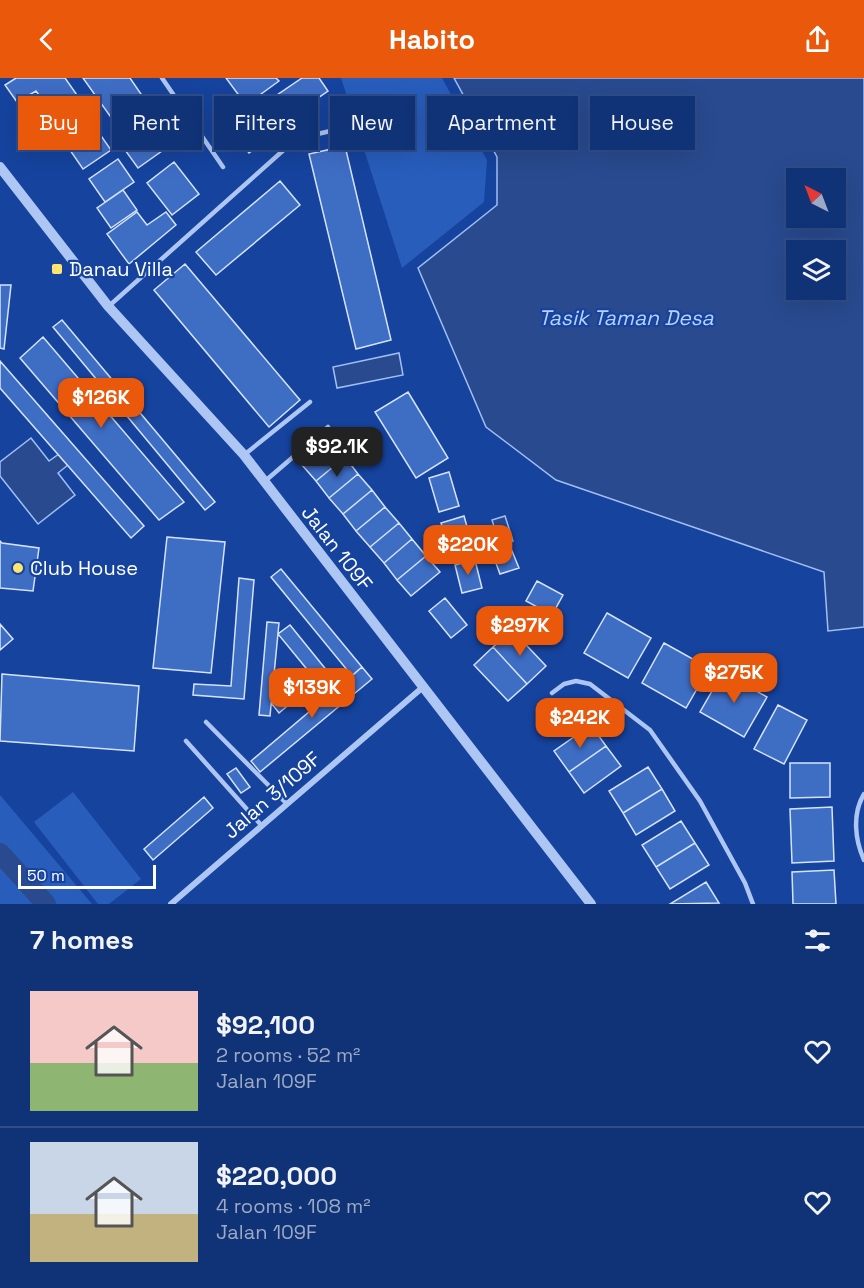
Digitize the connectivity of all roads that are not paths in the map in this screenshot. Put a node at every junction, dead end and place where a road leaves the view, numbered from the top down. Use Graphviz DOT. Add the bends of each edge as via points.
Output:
graph roads {
  1 [pos="162,78"];
  2 [pos="330,131"];
  3 [pos="0,167"];
  4 [pos="223,167"];
  5 [pos="108,306"];
  6 [pos="309,402"];
  7 [pos="328,428"];
  8 [pos="244,456"];
  9 [pos="264,482"];
  10 [pos="423,687"];
  11 [pos="552,693"];
  12 [pos="206,722"];
  13 [pos="186,741"];
  14 [pos="864,794"];
  15 [pos="287,804"];
  16 [pos="262,826"];
  17 [pos="864,860"];
  18 [pos="171,904"];
  19 [pos="591,904"];
  20 [pos="753,904"];
  1 -- 4 [label="lane"];
  2 -- 5 [label="lane" via="296,140"];
  3 -- 5 [label="street, Jalan 109F"];
  5 -- 8 [label="street, Jalan 109F"];
  6 -- 8 [label="lane"];
  7 -- 9 [label="lane"];
  8 -- 9 [label="street, Jalan 109F"];
  9 -- 10 [label="street, Jalan 109F"];
  10 -- 15 [label="street, Jalan 3/109F"];
  10 -- 19 [label="street, Jalan 109F"];
  11 -- 20 [label="lane" via="576,681 590,684 650,730 700,801"];
  12 -- 15 [label="lane"];
  13 -- 16 [label="lane"];
  14 -- 17 [label="lane" via="856,822 857,844"];
  15 -- 16 [label="street, Jalan 3/109F"];
  16 -- 18 [label="street, Jalan 3/109F"];
}
